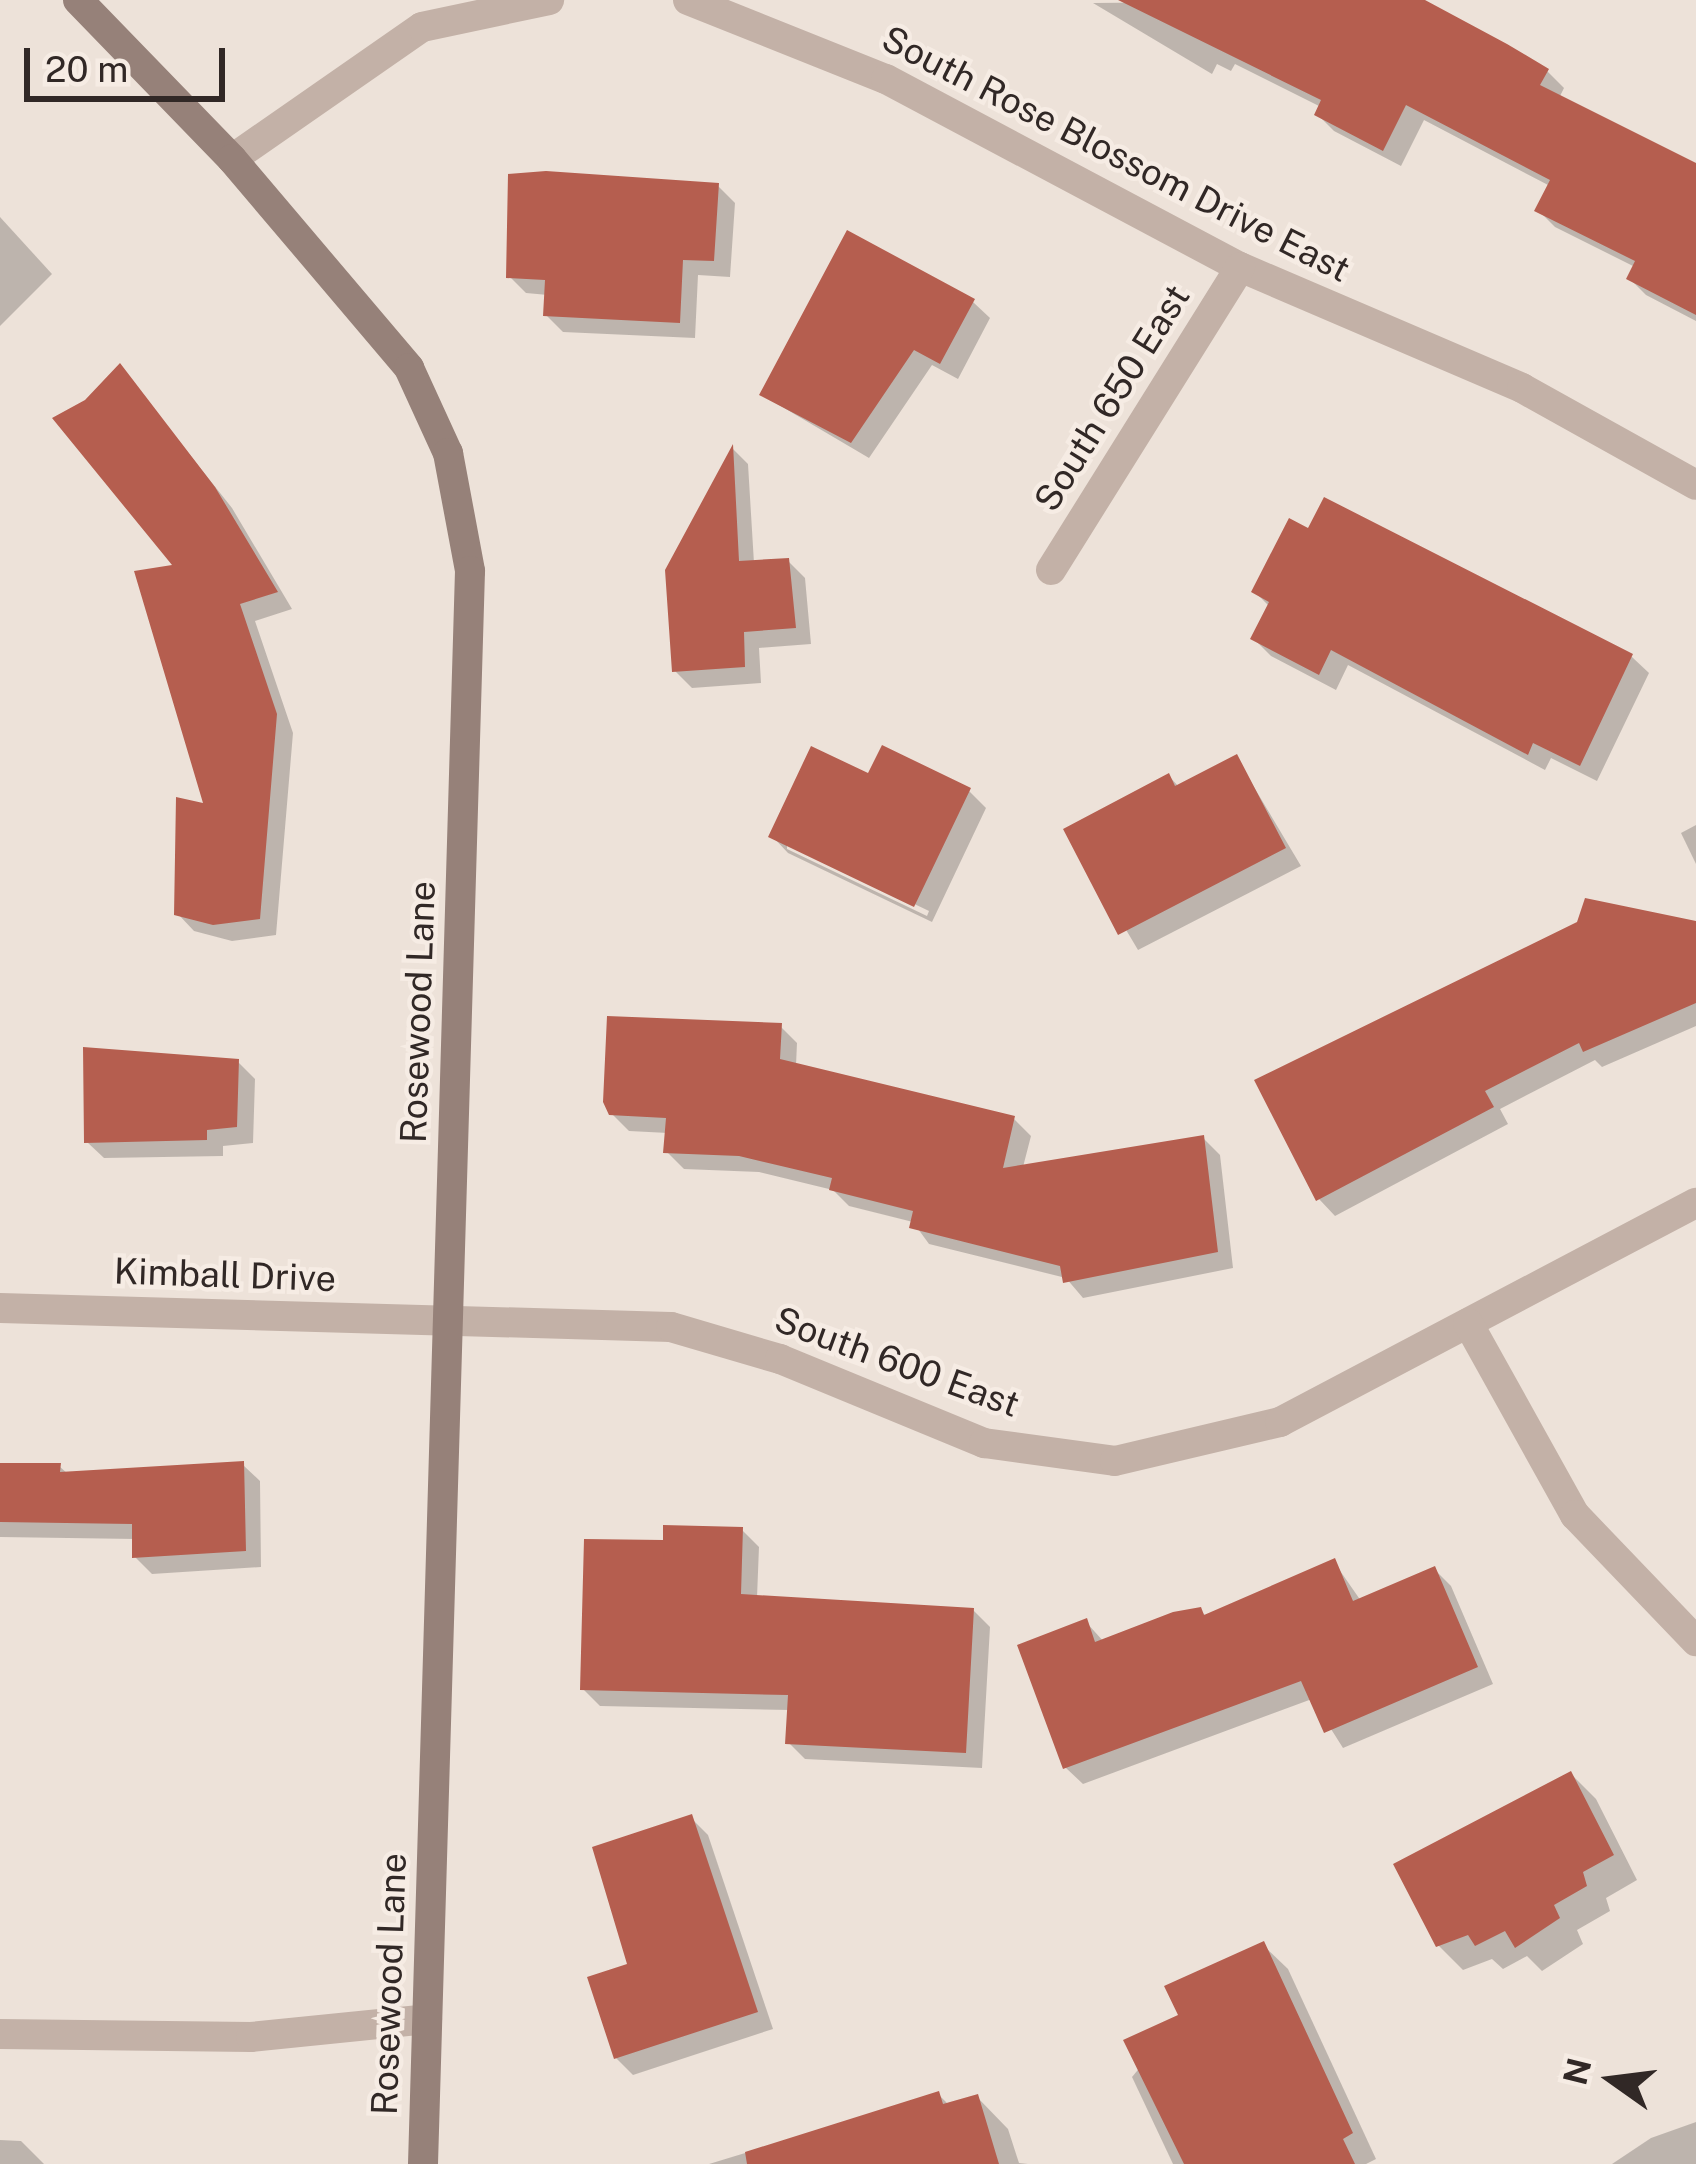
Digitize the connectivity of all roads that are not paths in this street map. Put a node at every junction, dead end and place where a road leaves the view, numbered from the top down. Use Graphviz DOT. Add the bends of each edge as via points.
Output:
graph roads {
  1 [pos="78,0"];
  2 [pos="549,0"];
  3 [pos="688,0"];
  4 [pos="232,159"];
  5 [pos="1240,267"];
  6 [pos="1696,485"];
  7 [pos="1051,570"];
  8 [pos="1696,1203"];
  9 [pos="0,1308"];
  10 [pos="448,1320"];
  11 [pos="1468,1323"];
  12 [pos="1696,1641"];
  13 [pos="427,2019"];
  14 [pos="0,2034"];
  15 [pos="423,2164"];
  1 -- 4 [label="street, Rosewood Lane"];
  2 -- 4 [label="street" via="422,27"];
  3 -- 5 [label="street, South Rose Blossom Drive East" via="886,79"];
  4 -- 10 [label="street, Rosewood Lane" via="409,368 448,453 467,552"];
  5 -- 6 [label="street, South Rose Blossom Drive East" via="1522,388"];
  5 -- 7 [label="street, South 650 East"];
  8 -- 11 [label="street, South 600 East"];
  9 -- 10 [label="street, Kimball Drive"];
  10 -- 11 [label="street, South 600 East" via="671,1327 780,1358 984,1443 1115,1461 1280,1422"];
  10 -- 13 [label="street, Rosewood Lane"];
  11 -- 12 [label="street" via="1575,1515"];
  13 -- 14 [label="street" via="251,2037"];
  13 -- 15 [label="street, Rosewood Lane"];
}
